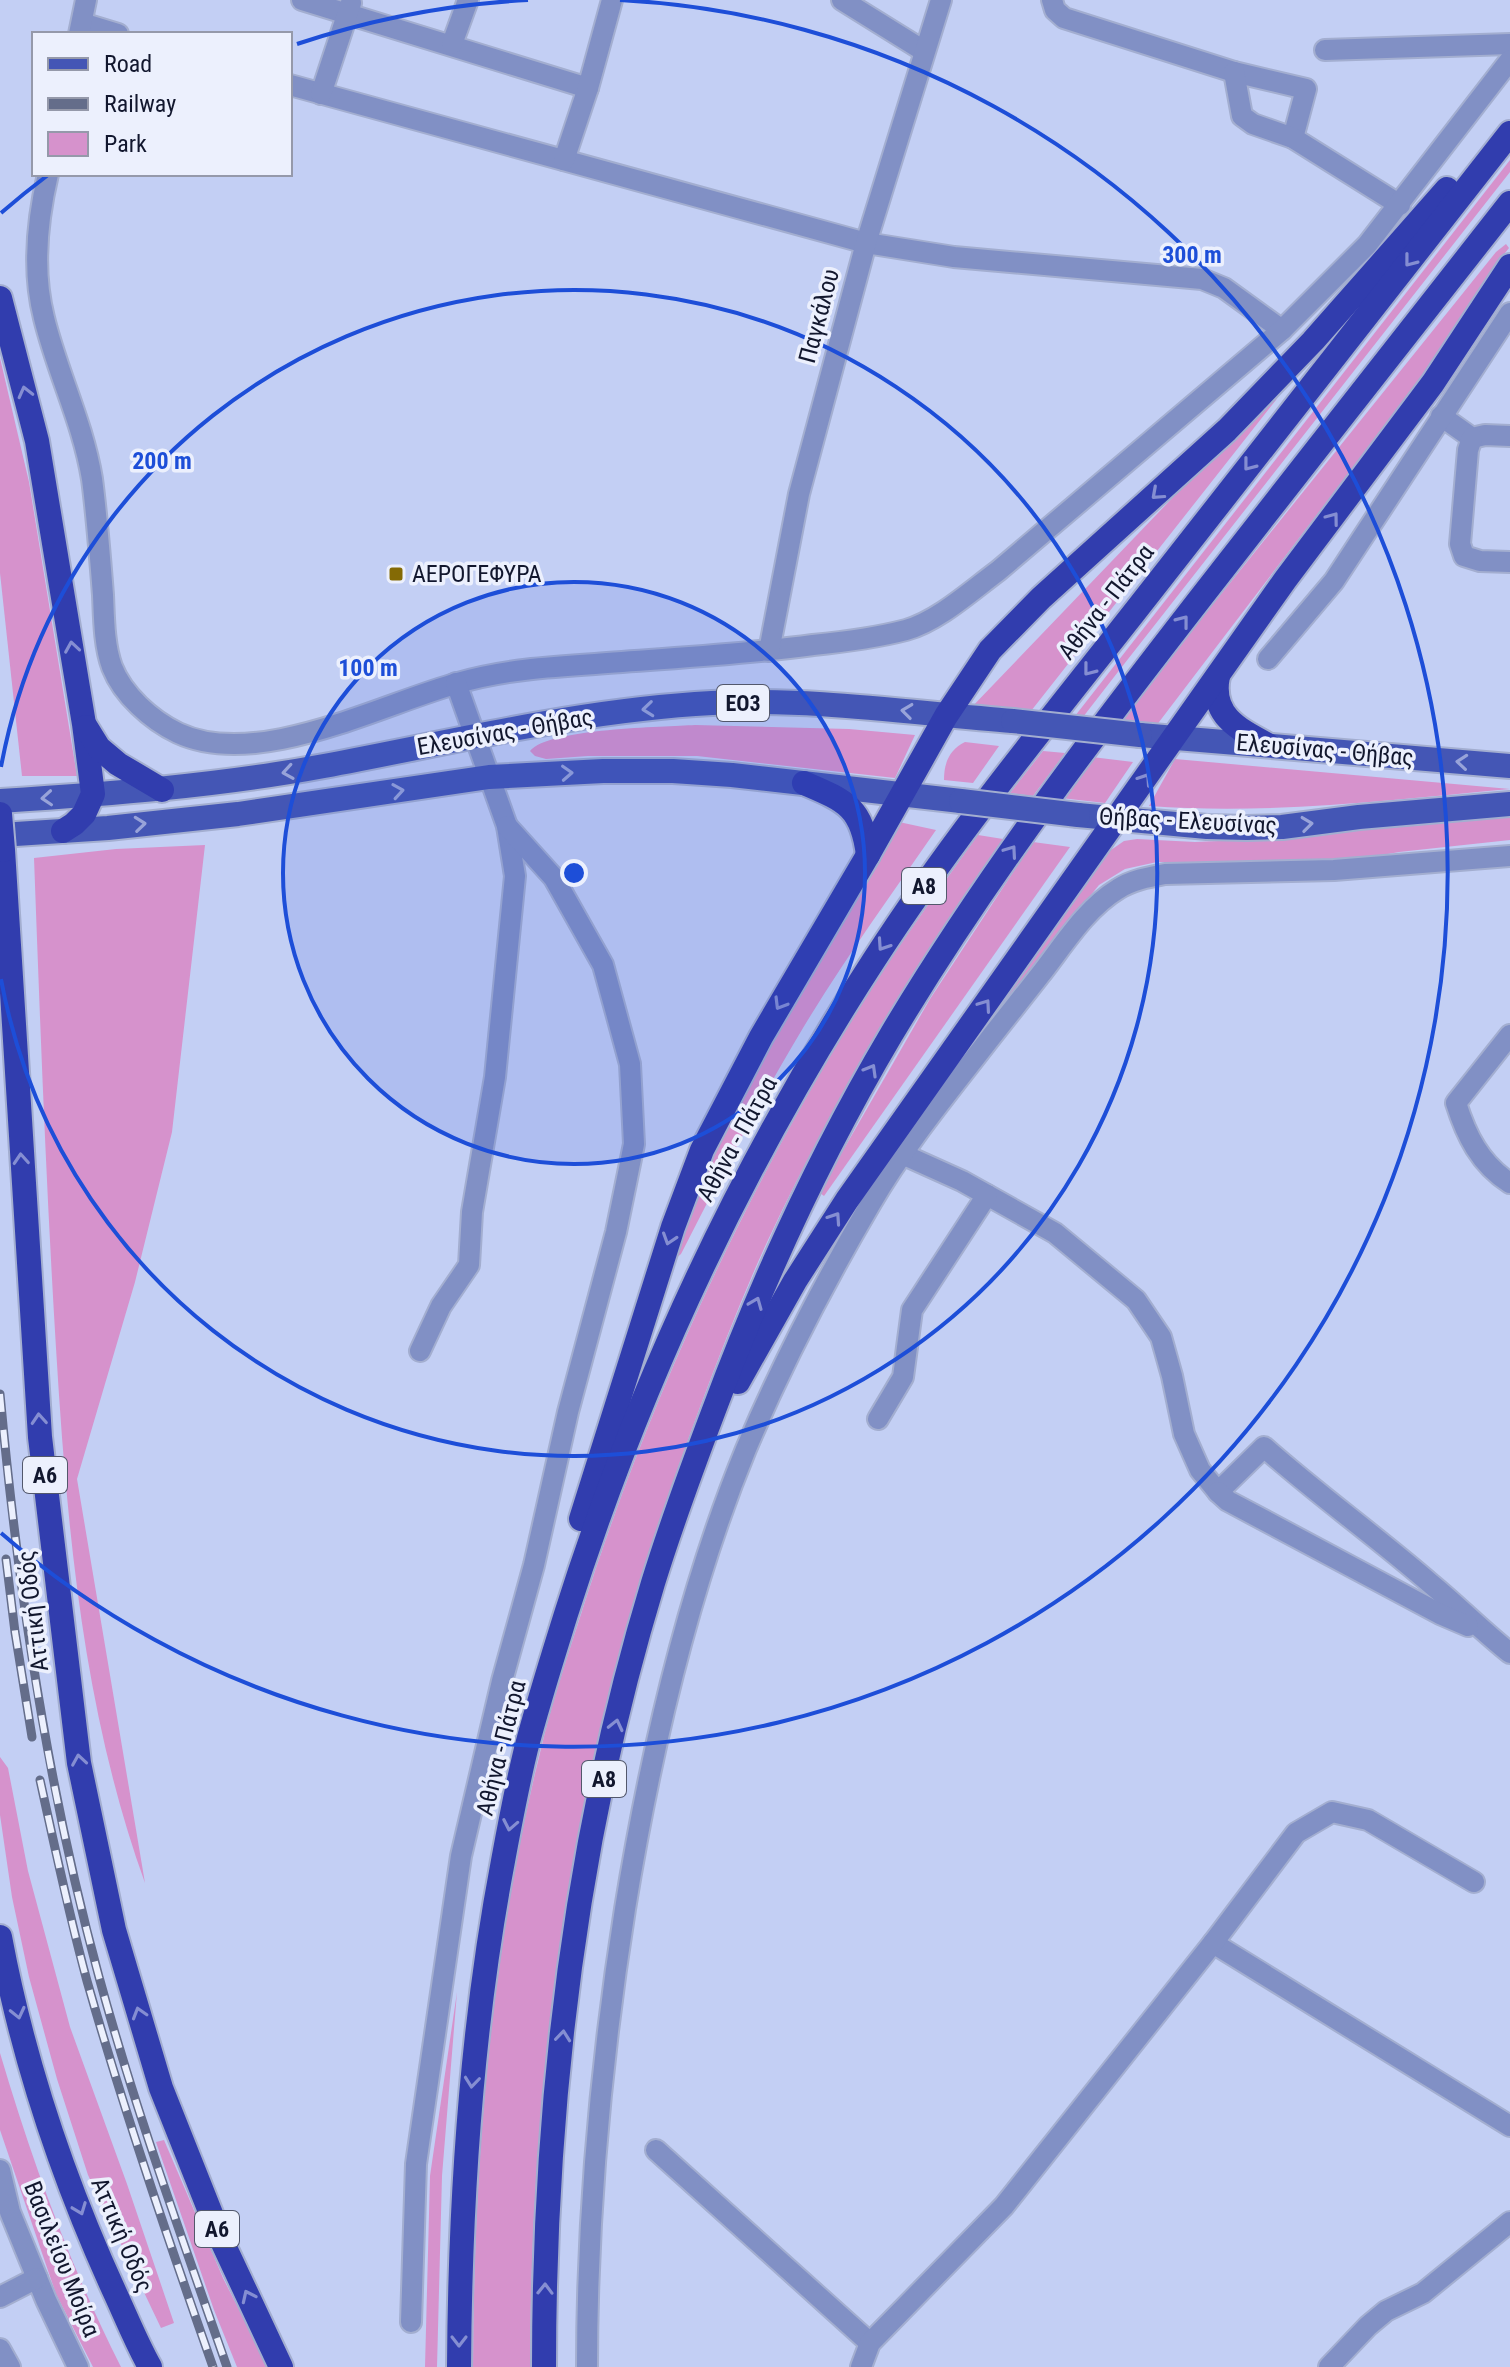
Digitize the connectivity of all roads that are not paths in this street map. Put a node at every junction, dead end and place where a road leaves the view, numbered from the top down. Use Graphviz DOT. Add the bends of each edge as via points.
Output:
graph roads {
  1 [pos="86,0"];
  2 [pos="302,0"];
  3 [pos="468,0"];
  4 [pos="612,0"];
  5 [pos="842,0"];
  6 [pos="941,0"];
  7 [pos="1052,0"];
  8 [pos="350,6"];
  9 [pos="80,29"];
  10 [pos="103,32"];
  11 [pos="452,44"];
  12 [pos="1510,44"];
  13 [pos="1325,50"];
  14 [pos="924,51"];
  15 [pos="1510,60"];
  16 [pos="1234,72"];
  17 [pos="292,86"];
  18 [pos="588,88"];
  19 [pos="321,94"];
  20 [pos="1510,132"];
  21 [pos="1293,138"];
  22 [pos="564,160"];
  23 [pos="48,176"];
  24 [pos="1510,203"];
  25 [pos="1400,205"];
  26 [pos="866,243"];
  27 [pos="1510,266"];
  28 [pos="0,298"];
  29 [pos="1510,313"];
  30 [pos="1282,330"];
  31 [pos="1441,416"];
  32 [pos="1510,436"];
  33 [pos="1472,438"];
  34 [pos="1510,562"];
  35 [pos="769,651"];
  36 [pos="1268,659"];
  37 [pos="1218,676"];
  38 [pos="456,683"];
  39 [pos="946,716"];
  40 [pos="84,724"];
  41 [pos="475,736"];
  42 [pos="1172,738"];
  43 [pos="1268,745"];
  44 [pos="1510,766"];
  45 [pos="489,777"];
  46 [pos="804,783"];
  47 [pos="162,790"];
  48 [pos="93,794"];
  49 [pos="902,795"];
  50 [pos="0,801"];
  51 [pos="961,801"];
  52 [pos="1510,804"];
  53 [pos="0,814"];
  54 [pos="1117,820"];
  55 [pos="507,826"];
  56 [pos="63,831"];
  57 [pos="2,843"];
  58 [pos="868,855"];
  59 [pos="1510,856"];
  60 [pos="1510,1035"];
  61 [pos="902,1154"];
  62 [pos="1510,1183"];
  63 [pos="987,1195"];
  64 [pos="420,1351"];
  65 [pos="878,1419"];
  66 [pos="697,1454"];
  67 [pos="1218,1492"];
  68 [pos="1482,1631"];
  69 [pos="1510,1653"];
  70 [pos="526,1749"];
  71 [pos="1474,1882"];
  72 [pos="0,1937"];
  73 [pos="1213,1943"];
  74 [pos="1510,2126"];
  75 [pos="656,2150"];
  76 [pos="0,2170"];
  77 [pos="1510,2222"];
  78 [pos="37,2278"];
  79 [pos="0,2297"];
  80 [pos="411,2322"];
  81 [pos="870,2343"];
  82 [pos="0,2349"];
  83 [pos="10,2367"];
  84 [pos="78,2367"];
  85 [pos="150,2367"];
  86 [pos="281,2367"];
  87 [pos="459,2367"];
  88 [pos="544,2367"];
  89 [pos="587,2367"];
  90 [pos="861,2367"];
  91 [pos="1329,2367"];
  1 -- 9 [label="street"];
  2 -- 8 [label="street"];
  3 -- 11 [label="street"];
  4 -- 18 [label="street"];
  5 -- 14 [label="street"];
  6 -- 14 [label="street, Παγκάλου"];
  7 -- 16 [label="street" via="1064,18"];
  8 -- 11 [label="street"];
  8 -- 19 [label="street"];
  9 -- 10 [label="street"];
  11 -- 18 [label="street"];
  12 -- 13 [label="street"];
  14 -- 26 [label="street, Παγκάλου"];
  15 -- 25 [label="street"];
  16 -- 21 [label="street" via="1242,116"];
  16 -- 21 [label="street" via="1306,89"];
  17 -- 19 [label="street"];
  18 -- 22 [label="street"];
  19 -- 22 [label="street"];
  20 -- 39 [label="highway, one-way" via="1452,183 1227,430 990,650"];
  20 -- 70 [label="highway, Αθήνα - Πάτρα / Α8, one-way" via="999,785 841,1011 725,1218 676,1322 603,1503"];
  21 -- 25 [label="street"];
  22 -- 26 [label="street"];
  23 -- 38 [label="street" via="37,268 44,317 91,475 111,666 126,692 177,732 211,744 244,745 300,734"];
  66 -- 24 [label="highway, Α8, one-way" via="761,1291 807,1192 882,1051 960,925 1136,681"];
  25 -- 30 [label="street"];
  26 -- 30 [label="street" via="954,257 1202,279 1224,288"];
  26 -- 35 [label="street, Παγκάλου" via="799,494"];
  37 -- 27 [label="highway, one-way" via="1433,383"];
  40 -- 28 [label="highway, one-way" via="37,441"];
  29 -- 31 [label="street"];
  30 -- 35 [label="street" via="949,608 911,629"];
  31 -- 33 [label="street"];
  31 -- 36 [label="street" via="1334,581"];
  32 -- 33 [label="street"];
  33 -- 34 [label="street" via="1460,544 1464,556"];
  35 -- 38 [label="street" via="506,671"];
  37 -- 42 [label="highway"];
  37 -- 43 [label="highway" via="1216,691 1227,718"];
  38 -- 41 [label="street"];
  39 -- 41 [label="main road, Ελευσίνας - Θήβας / ΕΟ3, one-way" via="865,706 712,703 575,717"];
  39 -- 42 [label="main road, Ελευσίνας - Θήβας / ΕΟ3, bridge"];
  39 -- 49 [label="highway"];
  40 -- 47 [label="highway" via="99,748"];
  40 -- 48 [label="highway"];
  41 -- 45 [label="street"];
  41 -- 47 [label="main road, Ελευσίνας - Θήβας / ΕΟ3, one-way" via="322,767"];
  42 -- 43 [label="main road, Ελευσίνας - Θήβας / ΕΟ3"];
  54 -- 42 [label="highway, one-way"];
  44 -- 43 [label="main road, Ελευσίνας - Θήβας / ΕΟ3, one-way"];
  45 -- 46 [label="main road, Ελευσίνας - Θήβας, one-way" via="673,771"];
  45 -- 55 [label="street"];
  56 -- 45 [label="main road, Ελευσίνας - Θήβας, one-way" via="238,814"];
  46 -- 49 [label="main road, Ελευσίνας - Θήβας"];
  46 -- 58 [label="highway" via="837,797 855,812 865,831"];
  47 -- 48 [label="main road, Ελευσίνας - Θήβας / ΕΟ3"];
  48 -- 50 [label="main road, Ελευσίνας - Θήβας / ΕΟ3, one-way"];
  48 -- 56 [label="highway" via="84,814"];
  49 -- 51 [label="main road, Ελευσίνας - Θήβας"];
  49 -- 58 [label="highway"];
  51 -- 54 [label="main road, Θήβας - Ελευσίνας, bridge"];
  54 -- 52 [label="main road, Θήβας - Ελευσίνας, one-way" via="1282,827"];
  53 -- 57 [label="highway, Αττική Οδός / Α6, bridge"];
  66 -- 54 [label="highway, one-way" via="839,1213"];
  55 -- 64 [label="street" via="515,876 469,1265 441,1306"];
  55 -- 80 [label="street" via="554,878 603,965 630,1064 634,1144 461,1856 416,2164"];
  56 -- 57 [label="main road, Ελευσίνας - Θήβας"];
  86 -- 57 [label="highway, Αττική Οδός / Α6, one-way" via="221,2239 161,2088 114,1930 79,1763 40,1437"];
  58 -- 70 [label="highway, one-way" via="702,1150 567,1566"];
  59 -- 61 [label="street" via="1334,870 1165,874 1119,888 1077,927"];
  60 -- 62 [label="street" via="1456,1103 1477,1152"];
  61 -- 63 [label="street"];
  61 -- 89 [label="street" via="801,1330 745,1453 702,1575 663,1712 631,1872 609,2025 591,2214"];
  63 -- 65 [label="street" via="912,1310 903,1377"];
  63 -- 67 [label="street" via="1055,1233 1136,1300 1161,1337 1184,1434 1200,1470"];
  88 -- 66 [label="highway, Α8, one-way" via="547,2207 575,1930 630,1666"];
  67 -- 68 [label="street" via="1440,1614"];
  67 -- 68 [label="street" via="1264,1447"];
  68 -- 69 [label="street"];
  70 -- 87 [label="highway, Αθήνα - Πάτρα / Α8, one-way" via="478,2014 462,2205"];
  71 -- 73 [label="street" via="1368,1820 1332,1812 1296,1833"];
  72 -- 85 [label="highway, Αττική Οδός, one-way" via="52,2136 96,2251"];
  73 -- 74 [label="street"];
  73 -- 81 [label="street" via="1004,2206"];
  75 -- 81 [label="street"];
  76 -- 78 [label="street, Βασιλείου Μοίρα" via="10,2212"];
  77 -- 91 [label="street" via="1423,2293 1386,2311"];
  78 -- 79 [label="street"];
  78 -- 84 [label="street, Βασιλείου Μοίρα"];
  81 -- 90 [label="street"];
  82 -- 83 [label="street"];
}
